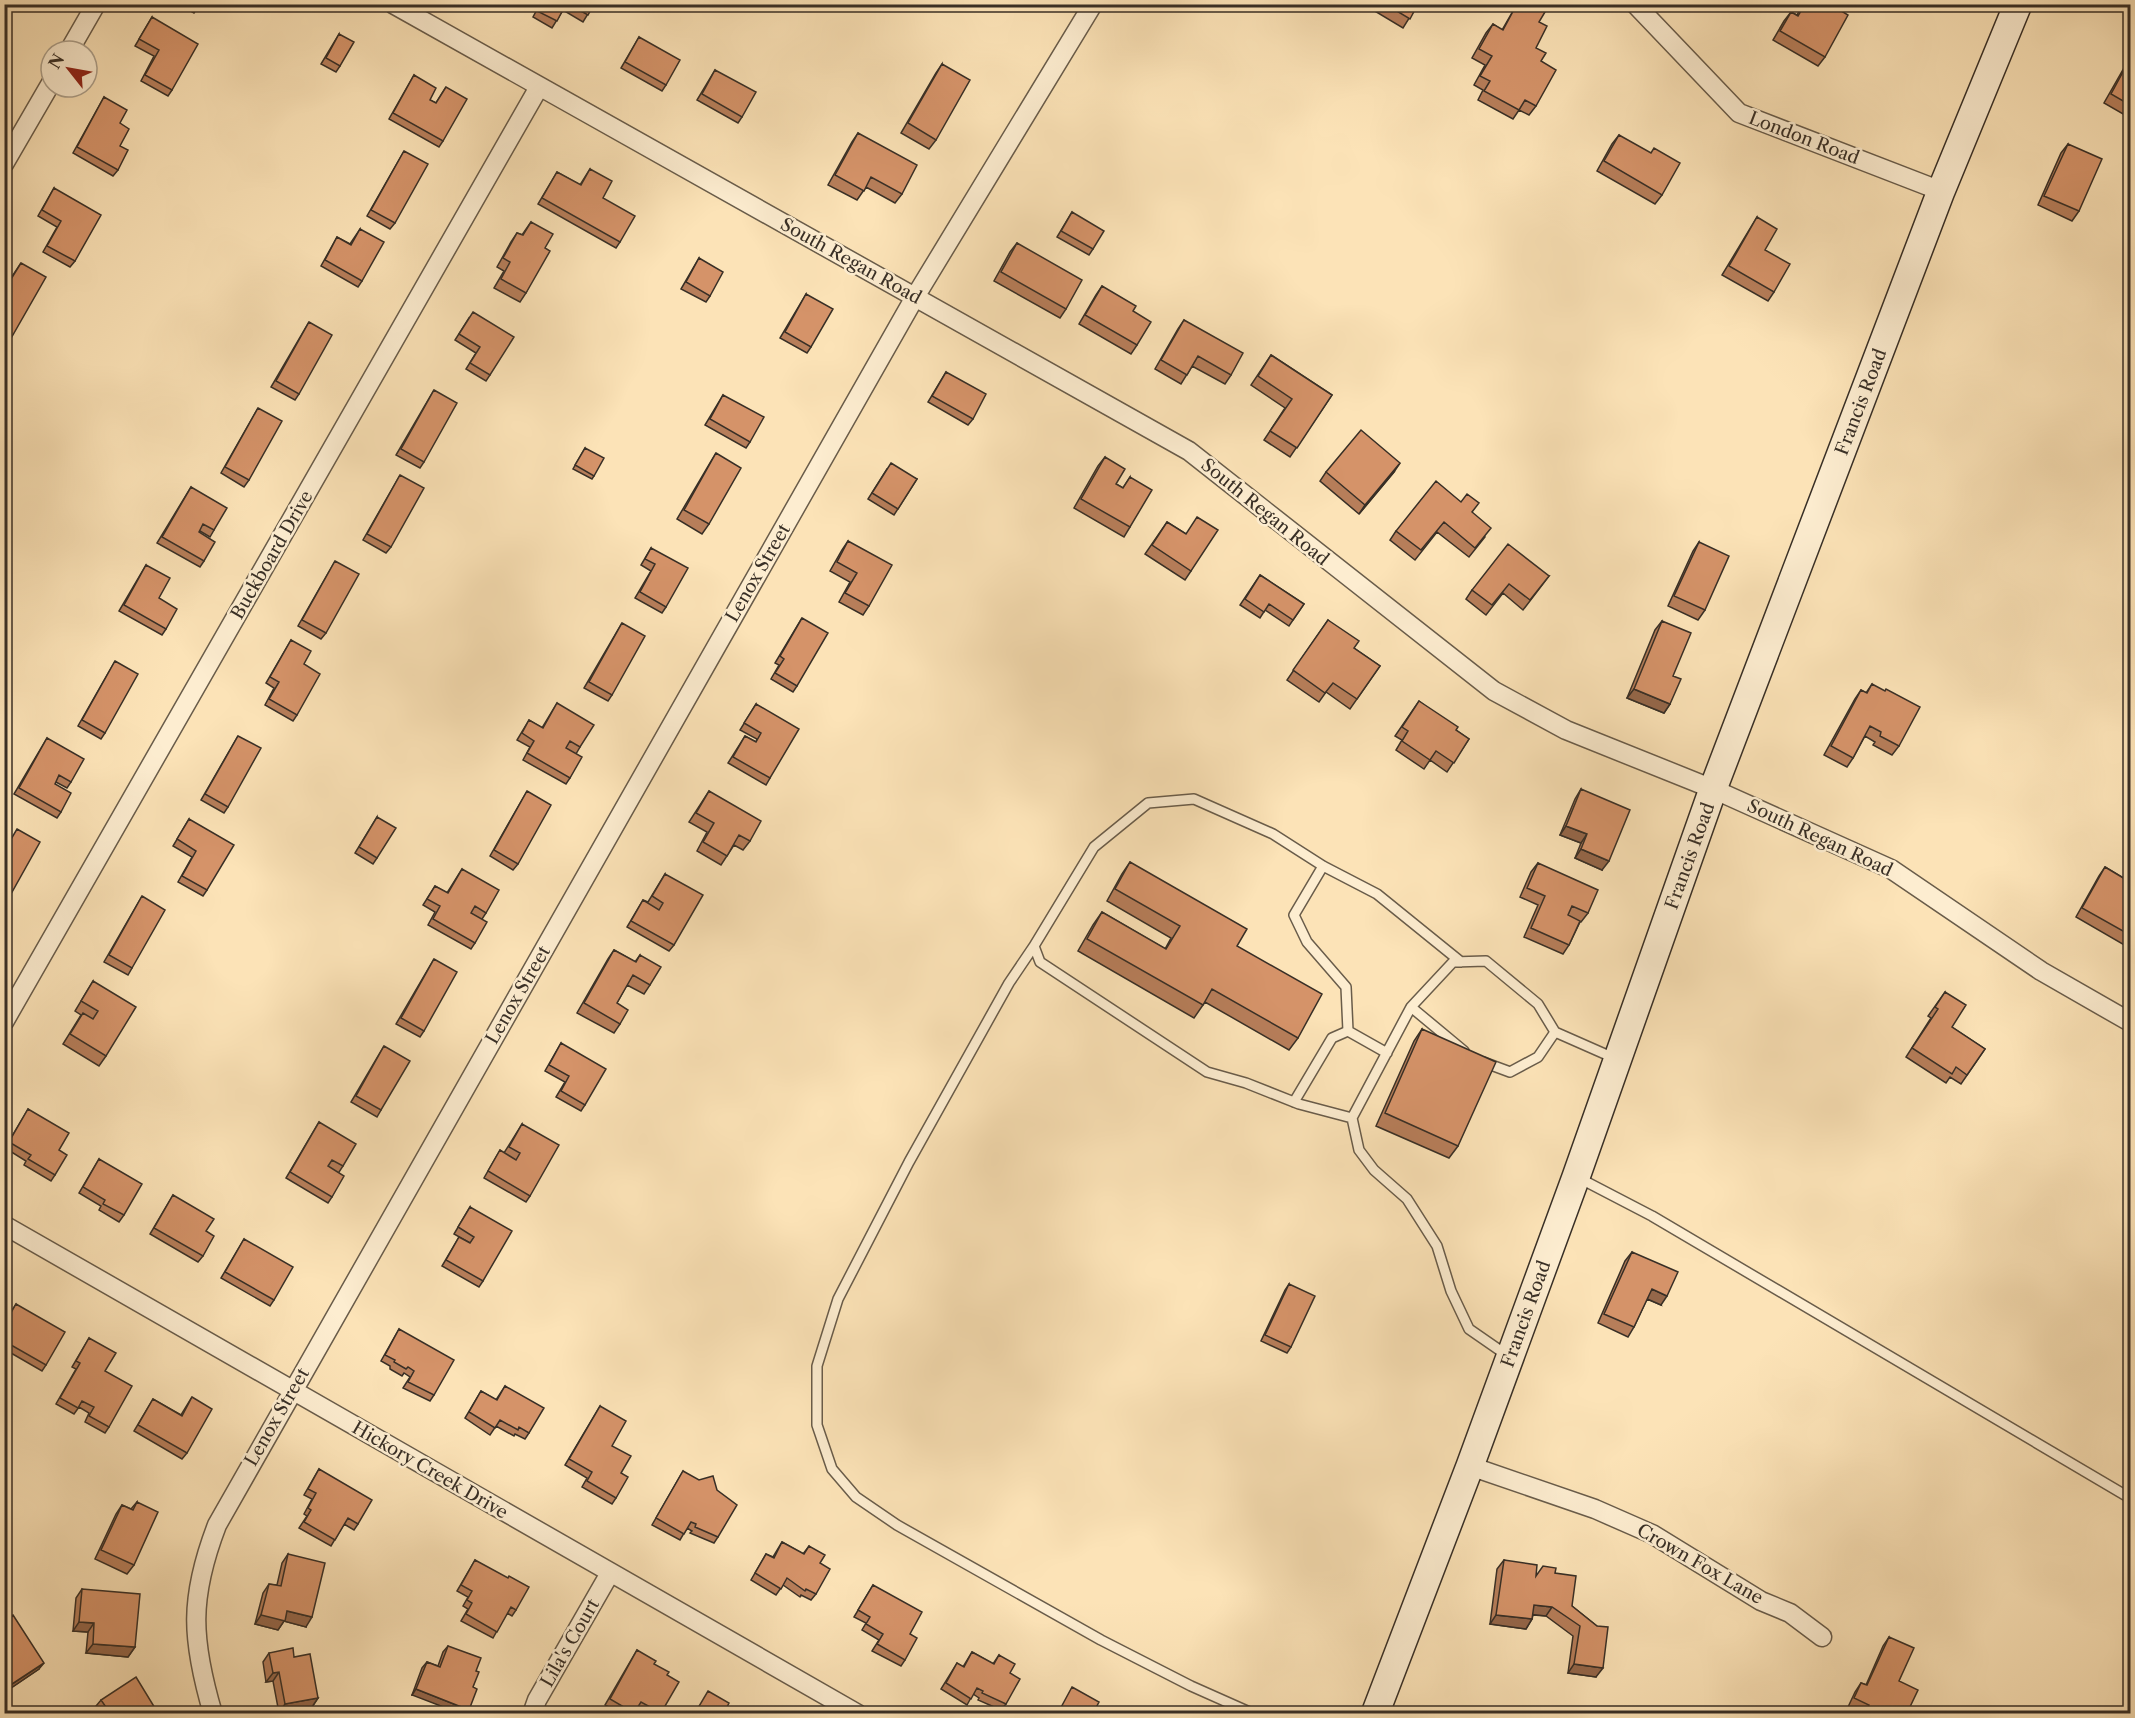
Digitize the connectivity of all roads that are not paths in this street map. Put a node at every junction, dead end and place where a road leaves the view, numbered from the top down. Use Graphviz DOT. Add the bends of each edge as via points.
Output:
graph roads {
  1 [pos="96,4"];
  2 [pos="393,4"];
  3 [pos="1093,4"];
  4 [pos="1635,4"];
  5 [pos="2018,4"];
  6 [pos="76,39"];
  7 [pos="539,87"];
  8 [pos="42,99"];
  9 [pos="4,164"];
  10 [pos="1941,191"];
  11 [pos="915,297"];
  12 [pos="1713,789"];
  13 [pos="1323,866"];
  14 [pos="1034,946"];
  15 [pos="1461,962"];
  16 [pos="1411,1006"];
  17 [pos="4,1022"];
  18 [pos="2130,1022"];
  19 [pos="1348,1030"];
  20 [pos="1555,1032"];
  21 [pos="1387,1053"];
  22 [pos="1618,1059"];
  23 [pos="1294,1102"];
  24 [pos="1352,1118"];
  25 [pos="1576,1177"];
  26 [pos="4,1225"];
  27 [pos="1510,1358"];
  28 [pos="292,1391"];
  29 [pos="1470,1466"];
  30 [pos="2130,1498"];
  31 [pos="610,1573"];
  32 [pos="1822,1637"];
  33 [pos="213,1713"];
  34 [pos="532,1713"];
  35 [pos="858,1713"];
  36 [pos="1254,1713"];
  37 [pos="1375,1713"];
  1 -- 6 [label="street"];
  2 -- 7 [label="street, South Regan Road"];
  3 -- 11 [label="street, Lenox Street"];
  4 -- 10 [label="street, London Road" via="1739,113"];
  5 -- 10 [label="street, Francis Road"];
  7 -- 11 [label="street, South Regan Road"];
  7 -- 17 [label="street, Buckboard Drive"];
  8 -- 9 [label="street"];
  10 -- 12 [label="street, Francis Road"];
  11 -- 12 [label="street, South Regan Road" via="1189,451 1494,692 1566,730"];
  11 -- 28 [label="street, Lenox Street"];
  12 -- 18 [label="street, South Regan Road" via="1891,869 2041,971"];
  12 -- 22 [label="street, Francis Road"];
  13 -- 14 [label="lane" via="1273,834 1194,799 1148,803 1094,847"];
  13 -- 15 [label="lane" via="1377,894"];
  13 -- 19 [label="lane" via="1294,915 1307,942 1346,987"];
  14 -- 23 [label="lane" via="1040,962 1207,1072"];
  14 -- 36 [label="lane" via="1009,983 909,1162 838,1299 817,1366 817,1425 832,1469 856,1497 897,1525 1111,1645"];
  15 -- 16 [label="lane" via="1453,962"];
  15 -- 20 [label="lane" via="1486,961 1538,1004"];
  16 -- 20 [label="lane" via="1472,1058 1510,1072 1538,1057"];
  16 -- 21 [label="lane"];
  19 -- 21 [label="lane"];
  19 -- 23 [label="lane" via="1332,1038"];
  20 -- 22 [label="lane"];
  21 -- 24 [label="lane"];
  22 -- 25 [label="street, Francis Road"];
  23 -- 24 [label="lane"];
  24 -- 27 [label="lane" via="1359,1150 1374,1170 1407,1199 1437,1246 1469,1329"];
  25 -- 27 [label="street, Francis Road"];
  25 -- 30 [label="lane" via="1652,1216"];
  26 -- 28 [label="street, Hickory Creek Drive"];
  27 -- 29 [label="street, Francis Road"];
  28 -- 31 [label="street, Hickory Creek Drive"];
  28 -- 33 [label="street, Lenox Street" via="217,1525 202,1569 196,1642"];
  29 -- 32 [label="street, Crown Fox Lane" via="1595,1509 1652,1534 1761,1601 1790,1613"];
  29 -- 37 [label="street, Francis Road"];
  31 -- 34 [label="street, Lila's Court"];
  31 -- 35 [label="street, Hickory Creek Drive"];
}
